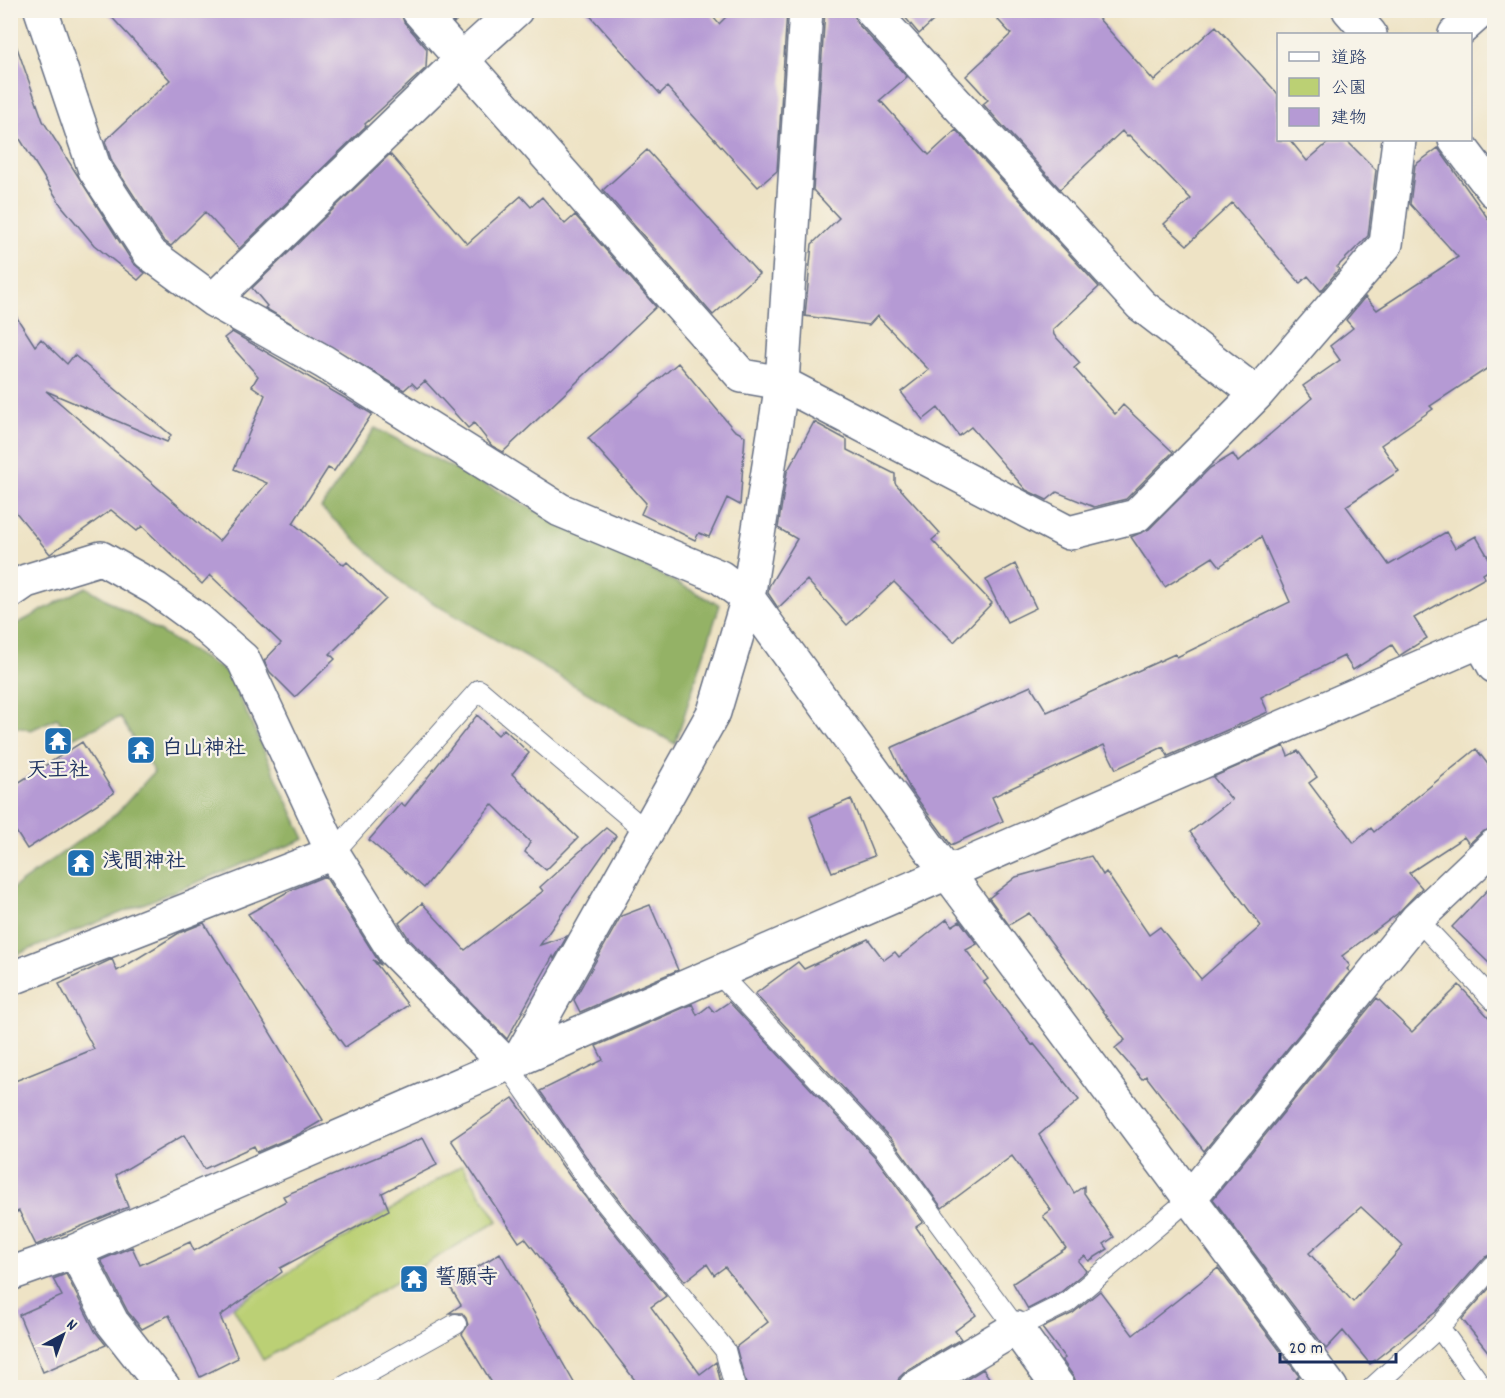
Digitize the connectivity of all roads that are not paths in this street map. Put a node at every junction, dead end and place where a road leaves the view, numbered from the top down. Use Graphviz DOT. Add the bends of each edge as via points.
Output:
graph roads {
  1 [pos="41,10"];
  2 [pos="418,10"];
  3 [pos="516,10"];
  4 [pos="806,10"];
  5 [pos="871,10"];
  6 [pos="1349,10"];
  7 [pos="1482,10"];
  8 [pos="1369,33"];
  9 [pos="1456,33"];
  10 [pos="462,59"];
  11 [pos="1399,141"];
  12 [pos="1456,141"];
  13 [pos="1494,191"];
  14 [pos="213,300"];
  15 [pos="782,383"];
  16 [pos="1257,394"];
  17 [pos="10,592"];
  18 [pos="748,598"];
  19 [pos="1490,647"];
  20 [pos="647,832"];
  21 [pos="1494,846"];
  22 [pos="333,853"];
  23 [pos="946,871"];
  24 [pos="1418,919"];
  25 [pos="718,973"];
  26 [pos="10,979"];
  27 [pos="1494,1001"];
  28 [pos="513,1064"];
  29 [pos="1189,1199"];
  30 [pos="75,1251"];
  31 [pos="1494,1265"];
  32 [pos="10,1274"];
  33 [pos="456,1324"];
  34 [pos="1439,1327"];
  35 [pos="1016,1328"];
  36 [pos="164,1388"];
  37 [pos="341,1388"];
  38 [pos="735,1388"];
  39 [pos="915,1388"];
  40 [pos="1059,1388"];
  41 [pos="1331,1388"];
  42 [pos="1372,1388"];
  43 [pos="1483,1388"];
  1 -- 14 [label="street" via="95,170 149,253"];
  2 -- 10 [label="street"];
  3 -- 10 [label="street"];
  4 -- 15 [label="street"];
  5 -- 16 [label="street" via="1141,305"];
  6 -- 8 [label="street"];
  7 -- 9 [label="street"];
  10 -- 14 [label="street"];
  10 -- 15 [label="street" via="742,376"];
  11 -- 16 [label="street" via="1386,244"];
  12 -- 13 [label="street"];
  14 -- 18 [label="street" via="324,362 560,510 720,577"];
  15 -- 16 [label="street" via="1069,533 1136,516"];
  15 -- 18 [label="street"];
  17 -- 22 [label="street" via="26,581 101,558 156,589 197,619 243,659"];
  18 -- 20 [label="street" via="714,712"];
  18 -- 23 [label="street"];
  19 -- 23 [label="street"];
  20 -- 22 [label="lane" via="479,690"];
  20 -- 28 [label="street"];
  21 -- 24 [label="street"];
  22 -- 26 [label="street"];
  22 -- 28 [label="street" via="394,951"];
  23 -- 25 [label="street"];
  23 -- 29 [label="street"];
  24 -- 27 [label="lane"];
  24 -- 29 [label="street"];
  25 -- 28 [label="street"];
  25 -- 35 [label="lane" via="885,1150"];
  28 -- 30 [label="street"];
  28 -- 38 [label="lane" via="591,1185 725,1350"];
  29 -- 35 [label="lane" via="1068,1302"];
  29 -- 41 [label="street"];
  30 -- 32 [label="street"];
  30 -- 36 [label="street" via="112,1322"];
  31 -- 34 [label="lane"];
  33 -- 37 [label="lane"];
  34 -- 42 [label="lane"];
  34 -- 43 [label="lane"];
  35 -- 39 [label="street"];
  35 -- 40 [label="street"];
}
